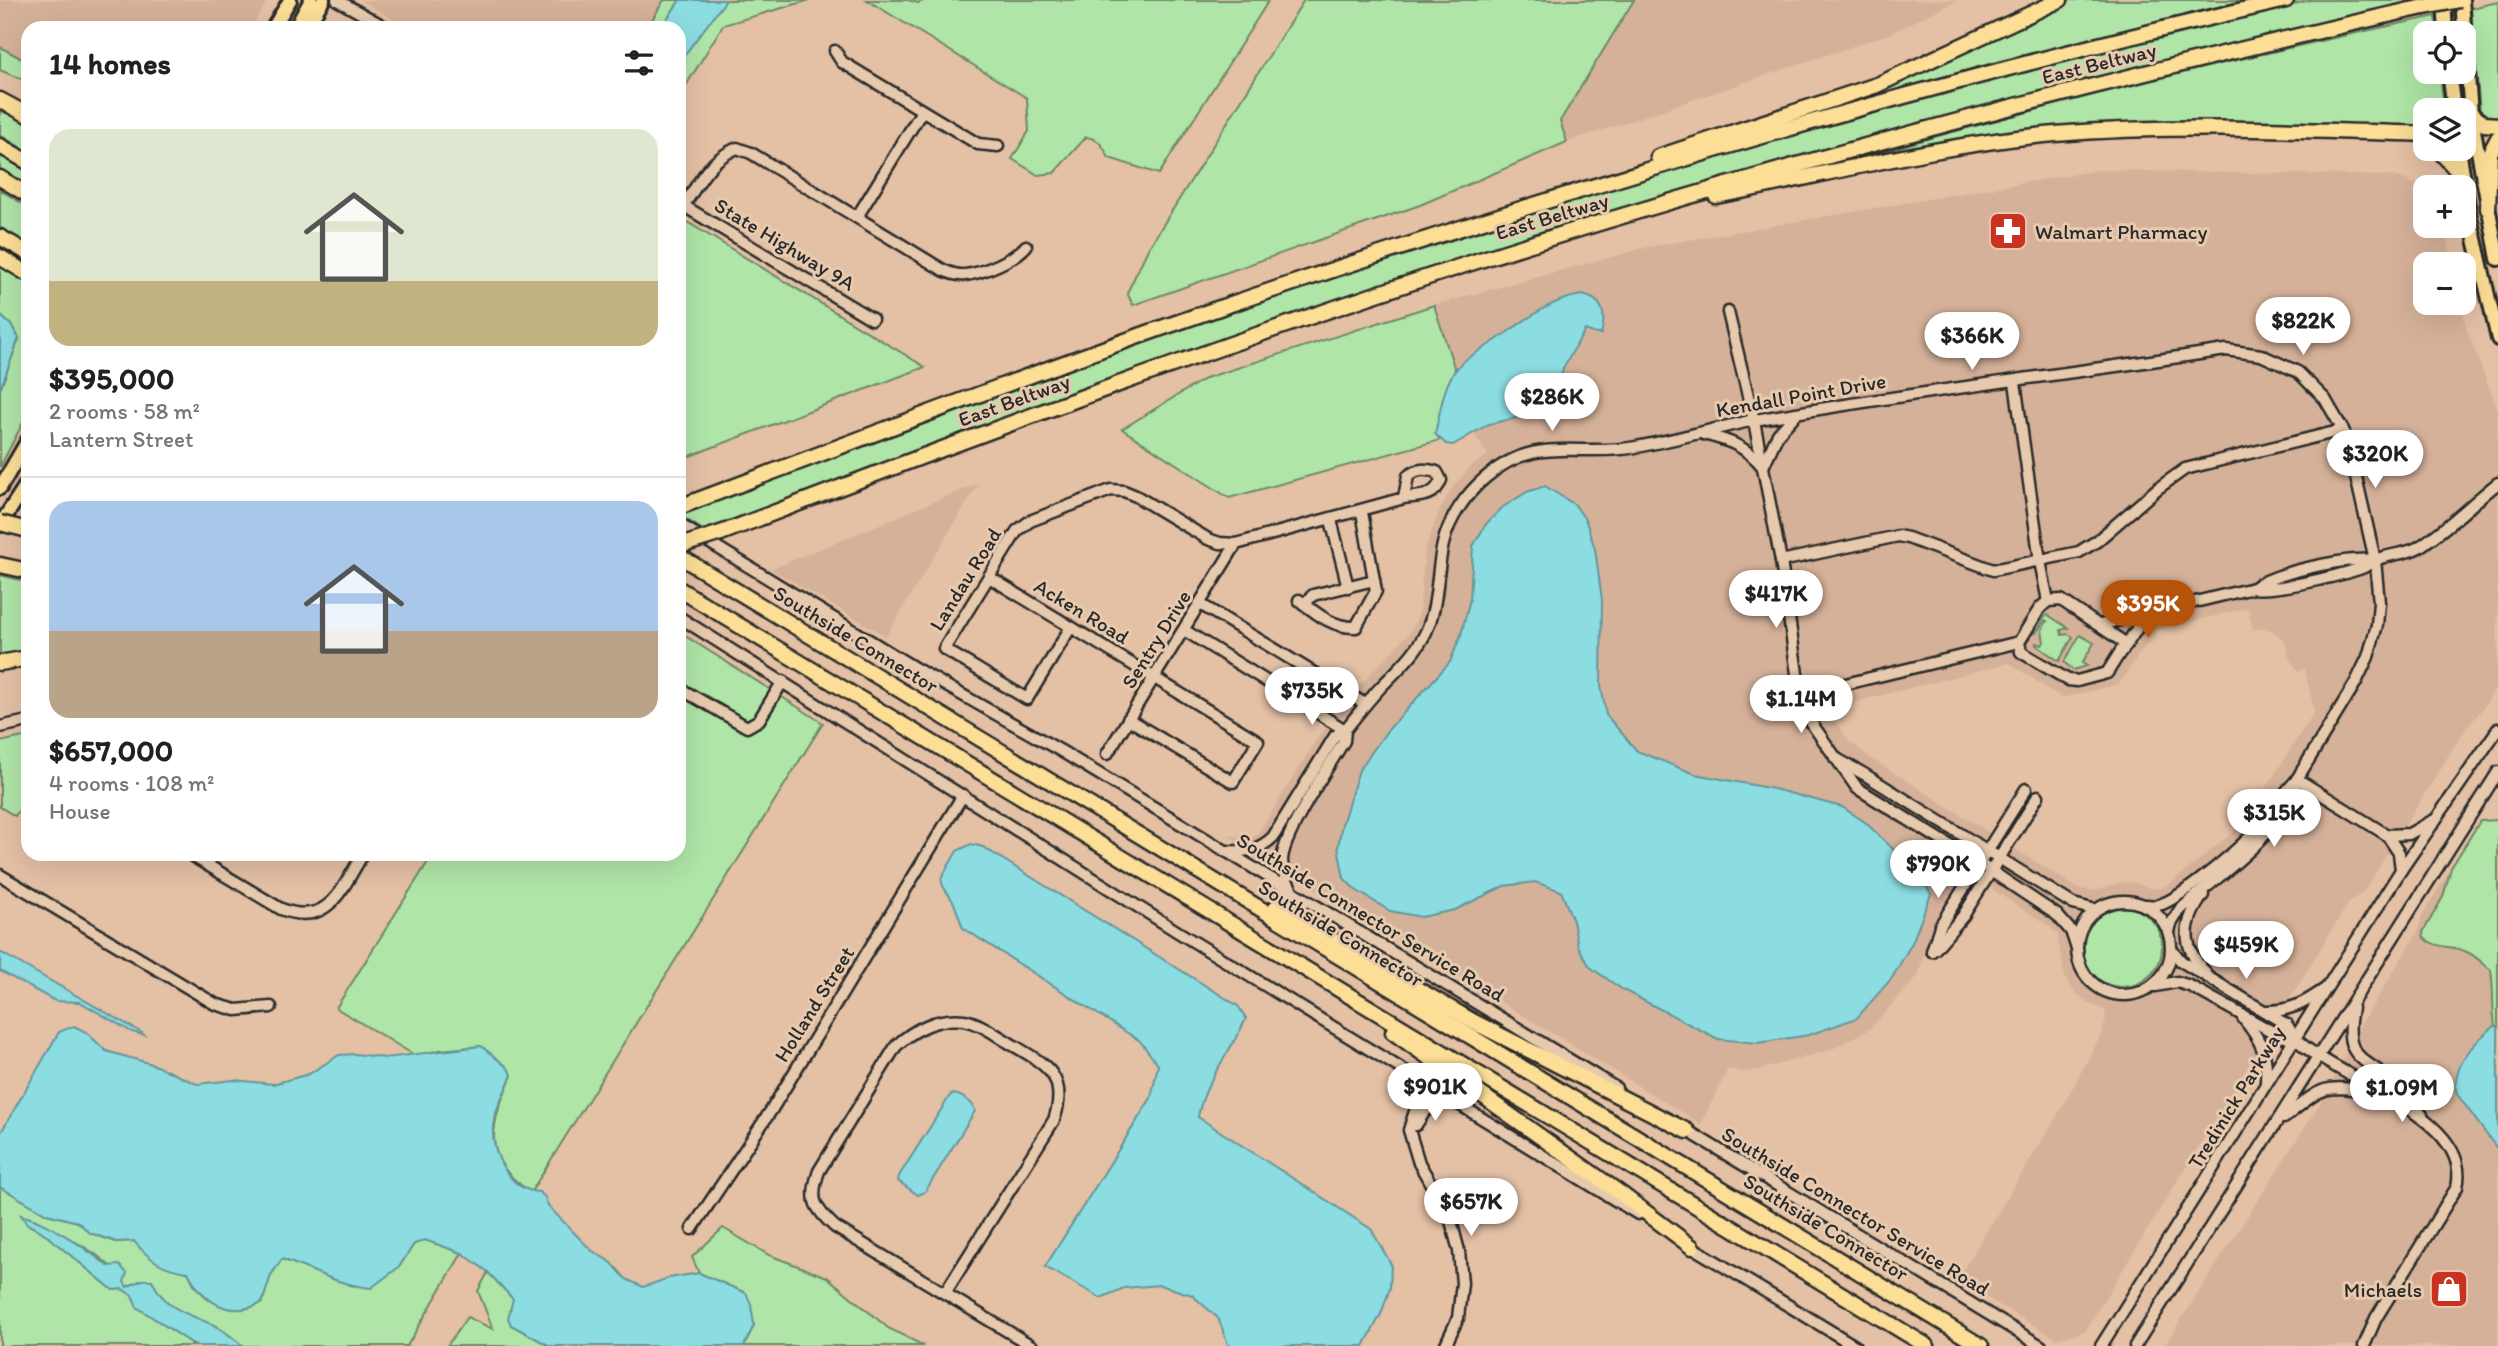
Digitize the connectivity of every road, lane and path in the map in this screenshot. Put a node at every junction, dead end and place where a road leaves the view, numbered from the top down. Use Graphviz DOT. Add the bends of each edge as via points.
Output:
graph roads {
  1 [pos="290,0"];
  2 [pos="311,0"];
  3 [pos="323,0"];
  4 [pos="337,0"];
  5 [pos="2060,0"];
  6 [pos="2286,0"];
  7 [pos="2444,0"];
  8 [pos="2461,0"];
  9 [pos="277,21"];
  10 [pos="299,21"];
  11 [pos="310,21"];
  12 [pos="374,21"];
  13 [pos="2445,21"];
  14 [pos="835,51"];
  15 [pos="2467,98"];
  16 [pos="0,100"];
  17 [pos="21,111"];
  18 [pos="922,111"];
  19 [pos="2476,120"];
  20 [pos="2498,125"];
  21 [pos="2409,133"];
  22 [pos="2413,133"];
  23 [pos="2413,135"];
  24 [pos="2498,138"];
  25 [pos="0,146"];
  26 [pos="998,146"];
  27 [pos="2476,154"];
  28 [pos="21,158"];
  29 [pos="2449,161"];
  30 [pos="2461,175"];
  31 [pos="0,178"];
  32 [pos="21,191"];
  33 [pos="686,197"];
  34 [pos="686,207"];
  35 [pos="1518,209"];
  36 [pos="2488,209"];
  37 [pos="1642,210"];
  38 [pos="857,217"];
  39 [pos="2475,238"];
  40 [pos="0,239"];
  41 [pos="1026,246"];
  42 [pos="21,250"];
  43 [pos="0,257"];
  44 [pos="2498,260"];
  45 [pos="21,270"];
  46 [pos="1728,312"];
  47 [pos="872,319"];
  48 [pos="2498,339"];
  49 [pos="2015,382"];
  50 [pos="1796,414"];
  51 [pos="1754,421"];
  52 [pos="2343,430"];
  53 [pos="1699,433"];
  54 [pos="21,452"];
  55 [pos="1763,467"];
  56 [pos="2498,483"];
  57 [pos="0,488"];
  58 [pos="2498,488"];
  59 [pos="21,492"];
  60 [pos="2486,492"];
  61 [pos="1405,498"];
  62 [pos="686,504"];
  63 [pos="1362,512"];
  64 [pos="1331,520"];
  65 [pos="0,524"];
  66 [pos="21,528"];
  67 [pos="686,528"];
  68 [pos="686,544"];
  69 [pos="1236,544"];
  70 [pos="686,560"];
  71 [pos="2375,560"];
  72 [pos="1781,561"];
  73 [pos="2040,561"];
  74 [pos="989,578"];
  75 [pos="1374,580"];
  76 [pos="1348,587"];
  77 [pos="686,593"];
  78 [pos="2048,601"];
  79 [pos="1200,604"];
  80 [pos="2147,613"];
  81 [pos="686,621"];
  82 [pos="2100,625"];
  83 [pos="1071,627"];
  84 [pos="1184,630"];
  85 [pos="2019,642"];
  86 [pos="2123,650"];
  87 [pos="21,659"];
  88 [pos="0,662"];
  89 [pos="1155,677"];
  90 [pos="1322,677"];
  91 [pos="783,681"];
  92 [pos="686,692"];
  93 [pos="1800,695"];
  94 [pos="1304,704"];
  95 [pos="1365,704"];
  96 [pos="1128,719"];
  97 [pos="21,722"];
  98 [pos="0,727"];
  99 [pos="2498,729"];
  100 [pos="1345,730"];
  101 [pos="1107,754"];
  102 [pos="1834,758"];
  103 [pos="2498,772"];
  104 [pos="2297,779"];
  105 [pos="1062,788"];
  106 [pos="2026,789"];
  107 [pos="962,795"];
  108 [pos="2038,796"];
  109 [pos="2435,819"];
  110 [pos="2387,835"];
  111 [pos="1225,850"];
  112 [pos="1988,850"];
  113 [pos="2000,858"];
  114 [pos="201,861"];
  115 [pos="359,861"];
  116 [pos="1979,864"];
  117 [pos="2401,870"];
  118 [pos="1991,872"];
  119 [pos="0,875"];
  120 [pos="2208,887"];
  121 [pos="1293,892"];
  122 [pos="2145,905"];
  123 [pos="2096,910"];
  124 [pos="2169,933"];
  125 [pos="2077,949"];
  126 [pos="2172,950"];
  127 [pos="2210,977"];
  128 [pos="2329,986"];
  129 [pos="2152,987"];
  130 [pos="2353,1003"];
  131 [pos="1364,1005"];
  132 [pos="271,1007"];
  133 [pos="2265,1011"];
  134 [pos="2238,1012"];
  135 [pos="2296,1039"];
  136 [pos="2319,1055"];
  137 [pos="1419,1081"];
  138 [pos="2266,1086"];
  139 [pos="2382,1094"];
  140 [pos="1448,1098"];
  141 [pos="2429,1123"];
  142 [pos="2276,1124"];
  143 [pos="1687,1131"];
  144 [pos="1411,1135"];
  145 [pos="692,1229"];
  146 [pos="1692,1247"];
  147 [pos="945,1293"];
  148 [pos="1032,1346"];
  149 [pos="1445,1346"];
  150 [pos="1855,1346"];
  151 [pos="1927,1346"];
  152 [pos="1981,1346"];
  153 [pos="2041,1346"];
  154 [pos="2101,1346"];
  155 [pos="2135,1346"];
  156 [pos="2364,1346"];
  1 -- 9 [label="main road"];
  2 -- 10 [label="main road"];
  3 -- 11 [label="main road"];
  4 -- 12 [label="street"];
  5 -- 35 [label="highway" via="1877,85 1608,173"];
  6 -- 35 [label="highway, East Beltway" via="1902,97"];
  7 -- 13 [label="main road"];
  8 -- 15 [label="main road"];
  8 -- 37 [label="highway, East Beltway, bridge" via="2072,90"];
  14 -- 18 [label="street" via="842,62"];
  16 -- 17 [label="highway"];
  18 -- 26 [label="street" via="978,144"];
  18 -- 38 [label="street"];
  19 -- 20 [label="highway"];
  21 -- 22 [label="highway"];
  21 -- 23 [label="highway"];
  21 -- 37 [label="highway" via="2210,129 2054,134 1951,148"];
  24 -- 36 [label="highway" via="2490,153"];
  25 -- 28 [label="highway"];
  27 -- 36 [label="main road"];
  29 -- 30 [label="highway"];
  31 -- 32 [label="highway"];
  33 -- 38 [label="street" via="719,156 737,148"];
  34 -- 47 [label="street, State Highway 9A"];
  35 -- 62 [label="highway, East Beltway" via="1170,326"];
  36 -- 44 [label="main road"];
  37 -- 68 [label="highway, East Beltway, bridge" via="1185,360"];
  38 -- 41 [label="street" via="955,275 1016,257"];
  39 -- 48 [label="main road"];
  40 -- 42 [label="highway"];
  43 -- 45 [label="highway"];
  46 -- 51 [label="street"];
  49 -- 50 [label="street, Kendall Point Drive"];
  49 -- 52 [label="street, Kendall Point Drive" via="2226,350 2261,355 2298,372 2325,399"];
  49 -- 73 [label="street"];
  50 -- 51 [label="street, Kendall Point Drive"];
  50 -- 55 [label="street" via="1777,434"];
  51 -- 53 [label="street, Kendall Point Drive"];
  51 -- 55 [label="street"];
  52 -- 71 [label="street, Kendall Point Drive"];
  52 -- 73 [label="street" via="2185,469 2088,547"];
  53 -- 55 [label="street" via="1751,453"];
  53 -- 95 [label="street, Kendall Point Drive" via="1608,451 1542,450 1516,458 1486,476 1461,505 1446,535 1437,598 1420,643"];
  54 -- 57 [label="main road"];
  55 -- 72 [label="street"];
  56 -- 60 [label="street"];
  58 -- 60 [label="street"];
  59 -- 65 [label="main road"];
  60 -- 71 [label="street" via="2416,549"];
  61 -- 63 [label="street, Landau Road"];
  63 -- 64 [label="street, Landau Road"];
  63 -- 75 [label="street"];
  64 -- 69 [label="street, Landau Road"];
  64 -- 76 [label="street"];
  65 -- 66 [label="highway, bridge"];
  67 -- 111 [label="street, Southside Connector Service Road"];
  69 -- 74 [label="street, Landau Road" via="1208,539 1136,496 1111,490 1030,521 1017,531"];
  69 -- 79 [label="street, Sentry Drive"];
  70 -- 105 [label="highway, Southside Connector"];
  71 -- 80 [label="street" via="2362,558 2313,568 2253,588"];
  71 -- 104 [label="street, Kendall Point Drive" via="2379,603 2368,657"];
  72 -- 73 [label="street" via="1898,536 1986,569"];
  72 -- 93 [label="street"];
  73 -- 78 [label="street"];
  74 -- 83 [label="street, Acken Road"];
  74 -- 83 [label="street, Landau Road" via="944,649 1027,699"];
  75 -- 76 [label="street"];
  75 -- 76 [label="street" via="1376,591 1356,627 1342,628 1302,602"];
  77 -- 131 [label="highway"];
  78 -- 82 [label="street" via="2061,600"];
  78 -- 85 [label="street"];
  79 -- 84 [label="street, Sentry Drive"];
  79 -- 90 [label="street"];
  80 -- 82 [label="street"];
  80 -- 86 [label="street"];
  81 -- 91 [label="street"];
  82 -- 86 [label="street" via="2122,641"];
  83 -- 89 [label="street, Acken Road"];
  84 -- 89 [label="street, Sentry Drive"];
  84 -- 94 [label="street"];
  85 -- 86 [label="street" via="2021,652 2061,677 2077,681 2106,673"];
  85 -- 93 [label="street"];
  87 -- 88 [label="highway"];
  89 -- 96 [label="street, Sentry Drive"];
  89 -- 96 [label="street, Acken Road" via="1258,741 1233,782"];
  90 -- 94 [label="street"];
  90 -- 95 [label="street"];
  91 -- 92 [label="street" via="759,720 750,726 740,725"];
  91 -- 107 [label="street"];
  93 -- 102 [label="street"];
  94 -- 100 [label="street"];
  95 -- 100 [label="street, Kendall Point Drive"];
  96 -- 101 [label="street, Sentry Drive"];
  97 -- 98 [label="street"];
  99 -- 109 [label="street, Tredinick Parkway"];
  100 -- 111 [label="street, Kendall Point Drive" via="1335,736 1273,837 1252,850"];
  100 -- 121 [label="street, Kendall Point Drive" via="1344,741 1285,847 1283,871"];
  102 -- 112 [label="street"];
  102 -- 116 [label="street" via="1857,788"];
  103 -- 130 [label="street"];
  104 -- 110 [label="street"];
  104 -- 120 [label="street" via="2292,796 2268,833"];
  104 -- 122 [label="street" via="2263,823 2224,859 2171,899"];
  105 -- 143 [label="highway" via="1474,1022"];
  105 -- 152 [label="highway, Southside Connector"];
  106 -- 112 [label="street"];
  107 -- 137 [label="street"];
  107 -- 145 [label="street, Holland Street" via="772,1110"];
  108 -- 113 [label="street"];
  109 -- 110 [label="street" via="2409,834"];
  109 -- 117 [label="street, Tredinick Parkway"];
  110 -- 117 [label="street" via="2399,853"];
  111 -- 121 [label="street, Southside Connector Service Road"];
  112 -- 113 [label="street"];
  112 -- 116 [label="street"];
  113 -- 118 [label="street"];
  113 -- 123 [label="street" via="2073,904"];
  114 -- 115 [label="street" via="296,915 322,911 334,901"];
  116 -- 118 [label="street"];
  116 -- 118 [label="street" via="1940,926 1933,951"];
  117 -- 128 [label="street, Tredinick Parkway"];
  118 -- 125 [label="street" via="2065,922"];
  119 -- 132 [label="street" via="215,1004 236,1010"];
  120 -- 124 [label="street" via="2179,911"];
  120 -- 127 [label="street" via="2189,918 2187,933 2196,962"];
  121 -- 143 [label="street, Southside Connector Service Road"];
  122 -- 123 [label="street" via="2120,901"];
  122 -- 124 [label="street"];
  123 -- 125 [label="street" via="2082,927"];
  124 -- 126 [label="street"];
  125 -- 129 [label="street" via="2084,974 2103,991 2128,996"];
  126 -- 127 [label="street" via="2181,961"];
  126 -- 129 [label="street" via="2166,971"];
  127 -- 133 [label="street"];
  128 -- 133 [label="street" via="2291,1009"];
  128 -- 135 [label="street, Tredinick Parkway"];
  129 -- 134 [label="street" via="2177,982"];
  130 -- 136 [label="street"];
  130 -- 141 [label="street" via="2348,1028 2352,1048 2399,1087"];
  131 -- 146 [label="highway" via="1384,1026"];
  131 -- 151 [label="highway"];
  133 -- 135 [label="street" via="2287,1025"];
  134 -- 135 [label="street" via="2280,1036"];
  134 -- 138 [label="street" via="2264,1049"];
  135 -- 136 [label="street"];
  135 -- 138 [label="street, Tredinick Parkway"];
  136 -- 139 [label="street"];
  136 -- 142 [label="street"];
  137 -- 140 [label="street"];
  137 -- 144 [label="street"];
  138 -- 154 [label="street, Tredinick Parkway"];
  139 -- 141 [label="street"];
  139 -- 142 [label="street" via="2327,1088"];
  140 -- 144 [label="street" via="1420,1115"];
  140 -- 146 [label="street"];
  141 -- 156 [label="street" via="2458,1160 2457,1187 2376,1318"];
  142 -- 155 [label="street"];
  143 -- 153 [label="street, Southside Connector Service Road"];
  144 -- 149 [label="street" via="1419,1163 1450,1217 1459,1251 1458,1318"];
  146 -- 150 [label="street"];
  147 -- 147 [label="street" via="835,1227 819,1212 812,1191 819,1171 896,1046 909,1033 929,1024 963,1020 978,1024 1045,1065 1053,1075 1060,1101 1054,1119"];
  147 -- 148 [label="street"];
}
